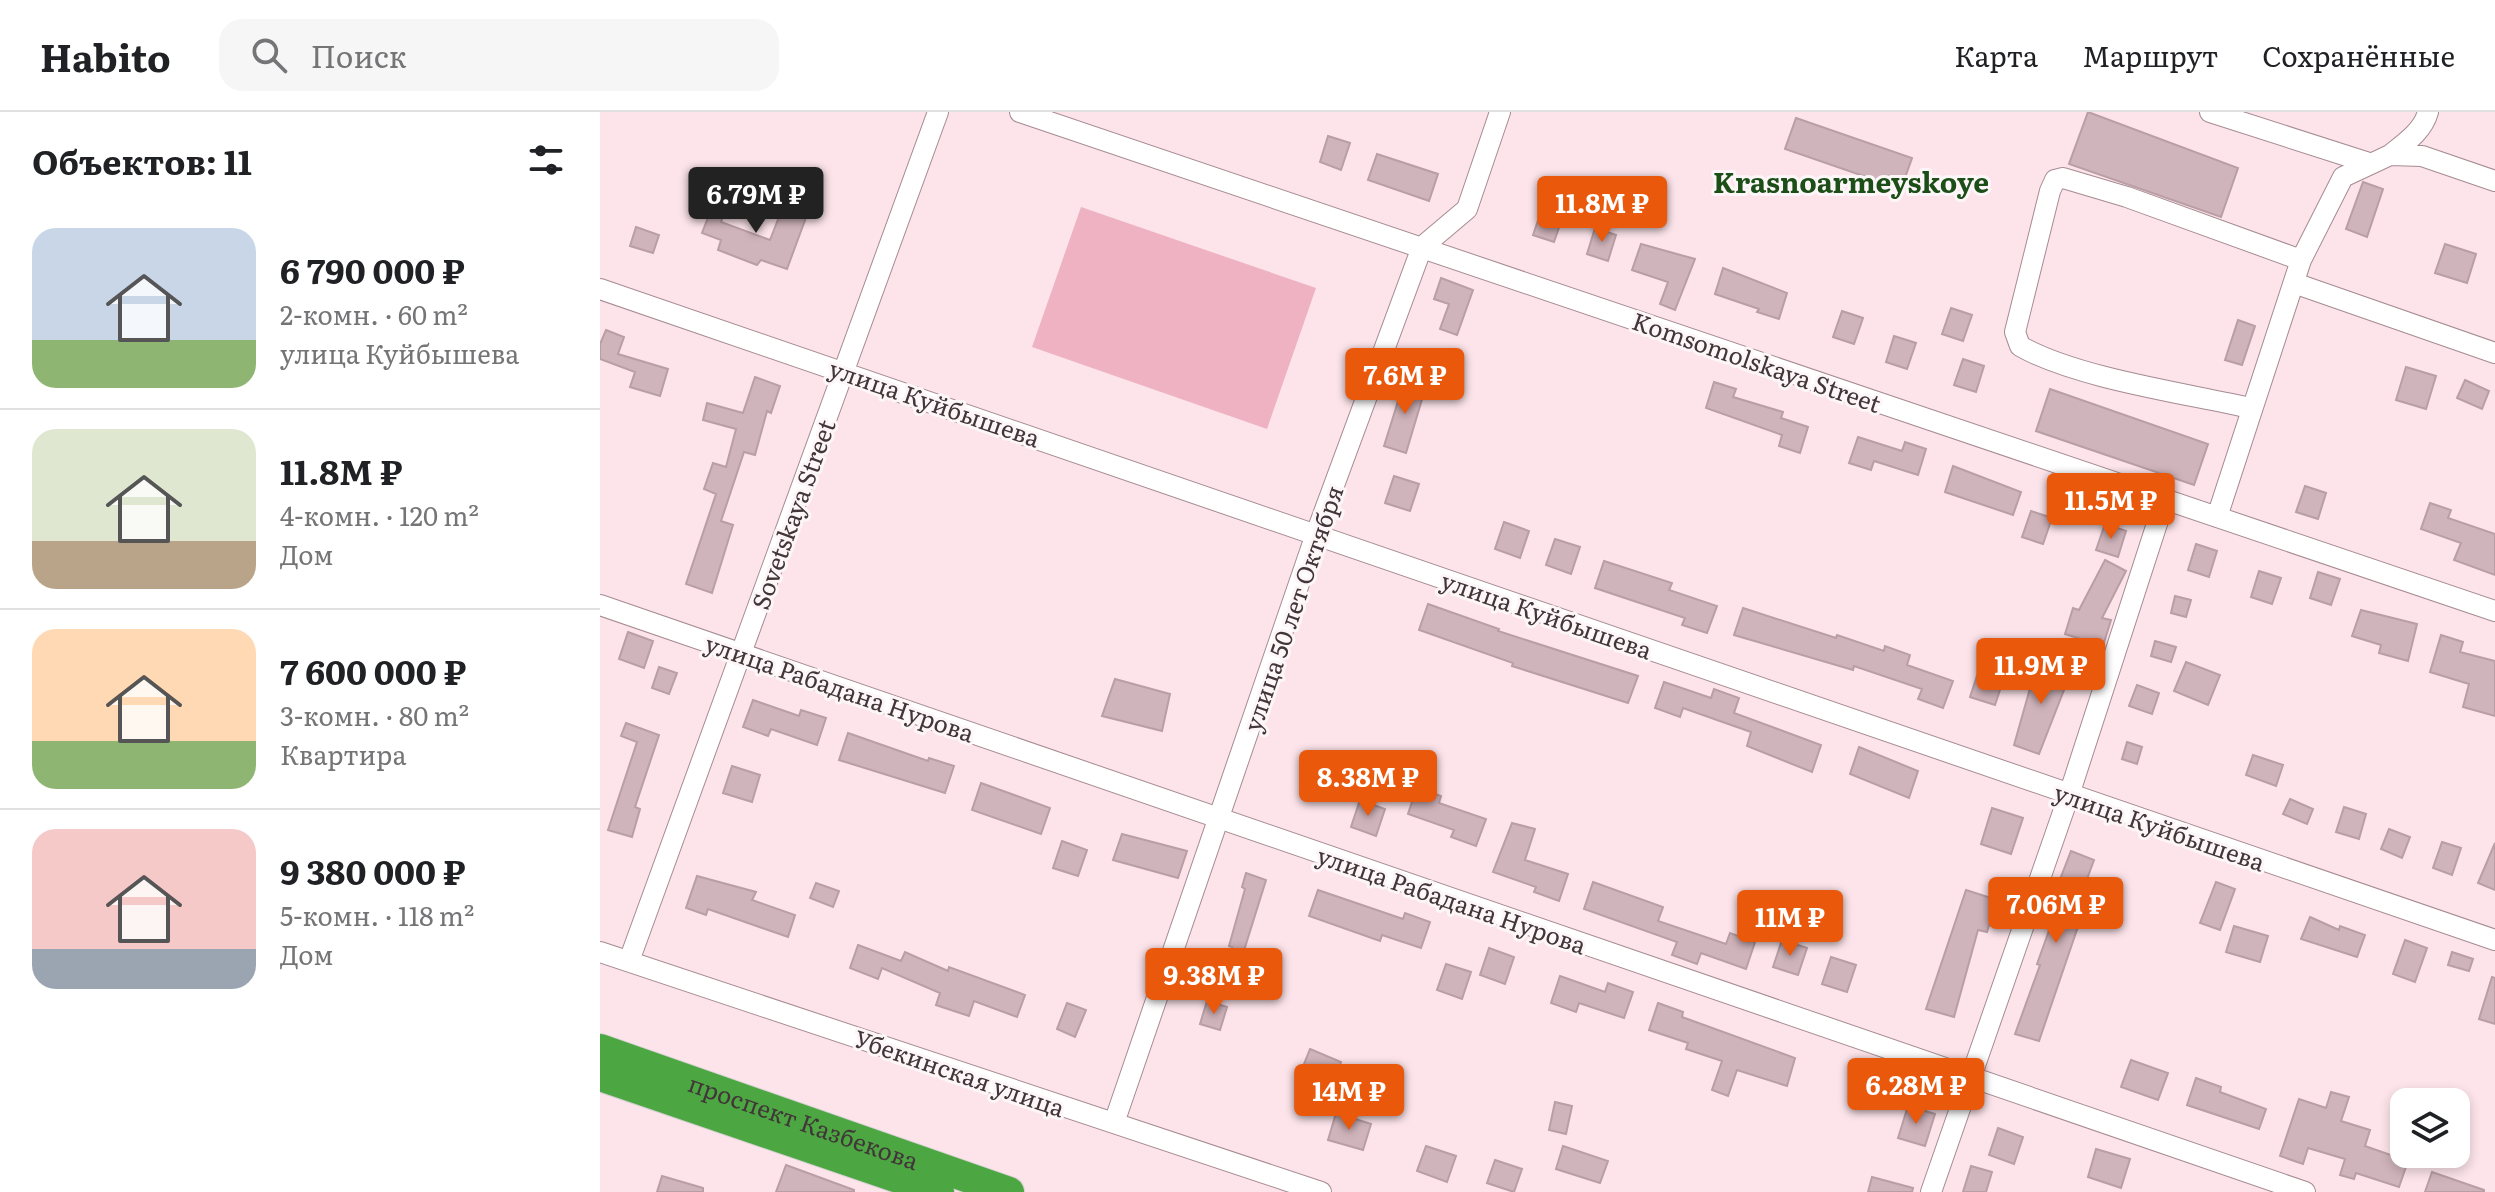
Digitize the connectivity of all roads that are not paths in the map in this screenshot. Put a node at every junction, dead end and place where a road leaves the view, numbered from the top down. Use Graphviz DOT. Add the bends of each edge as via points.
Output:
graph roads {
  1 [pos="938,112"];
  2 [pos="1020,112"];
  3 [pos="1500,112"];
  4 [pos="2210,112"];
  5 [pos="2428,112"];
  6 [pos="2390,155"];
  7 [pos="2369,163"];
  8 [pos="2495,181"];
  9 [pos="1422,247"];
  10 [pos="2301,260"];
  11 [pos="2294,283"];
  12 [pos="600,289"];
  13 [pos="2495,353"];
  14 [pos="844,370"];
  15 [pos="2250,408"];
  16 [pos="2165,499"];
  17 [pos="2217,517"];
  18 [pos="1316,534"];
  19 [pos="600,605"];
  20 [pos="2495,611"];
  21 [pos="741,653"];
  22 [pos="2069,795"];
  23 [pos="1220,819"];
  24 [pos="2495,940"];
  25 [pos="600,952"];
  26 [pos="629,961"];
  27 [pos="600,1049"];
  28 [pos="600,1076"];
  29 [pos="1971,1077"];
  30 [pos="1114,1123"];
  31 [pos="939,1192"];
  32 [pos="1009,1192"];
  33 [pos="1321,1192"];
  34 [pos="1931,1192"];
  35 [pos="2305,1192"];
  1 -- 14 [label="street, Sovetskaya Street"];
  2 -- 9 [label="street, Komsomolskaya Street"];
  3 -- 9 [label="street, улица 50 лет Октября" via="1467,209"];
  4 -- 7 [label="street"];
  5 -- 6 [label="street" via="2411,138"];
  6 -- 7 [label="street"];
  6 -- 8 [label="street" via="2422,156"];
  7 -- 10 [label="street" via="2343,177"];
  9 -- 16 [label="street, Komsomolskaya Street"];
  9 -- 18 [label="street, улица 50 лет Октября"];
  10 -- 11 [label="street"];
  10 -- 15 [label="street" via="2063,178 2055,180 2050,191 2015,332 2020,346 2074,368"];
  11 -- 13 [label="street"];
  11 -- 15 [label="street"];
  12 -- 14 [label="street, улица Куйбышева"];
  14 -- 18 [label="street, улица Куйбышева"];
  14 -- 21 [label="street, Sovetskaya Street"];
  15 -- 17 [label="street"];
  16 -- 17 [label="street, Komsomolskaya Street"];
  16 -- 22 [label="street"];
  17 -- 20 [label="street, Komsomolskaya Street"];
  18 -- 22 [label="street, улица Куйбышева"];
  18 -- 23 [label="street, улица 50 лет Октября"];
  19 -- 21 [label="street, улица Рабадана Нурова"];
  21 -- 23 [label="street, улица Рабадана Нурова"];
  21 -- 26 [label="street, Sovetskaya Street"];
  22 -- 24 [label="street, улица Куйбышева"];
  22 -- 29 [label="street"];
  23 -- 29 [label="street, улица Рабадана Нурова"];
  23 -- 30 [label="street, улица 50 лет Октября"];
  25 -- 26 [label="street, Убекинская улица"];
  26 -- 30 [label="street, Убекинская улица"];
  27 -- 32 [label="highway, проспект Казбекова"];
  28 -- 31 [label="highway, проспект Казбекова"];
  29 -- 34 [label="street"];
  29 -- 35 [label="street, улица Рабадана Нурова"];
  30 -- 33 [label="street, Убекинская улица"];
}
